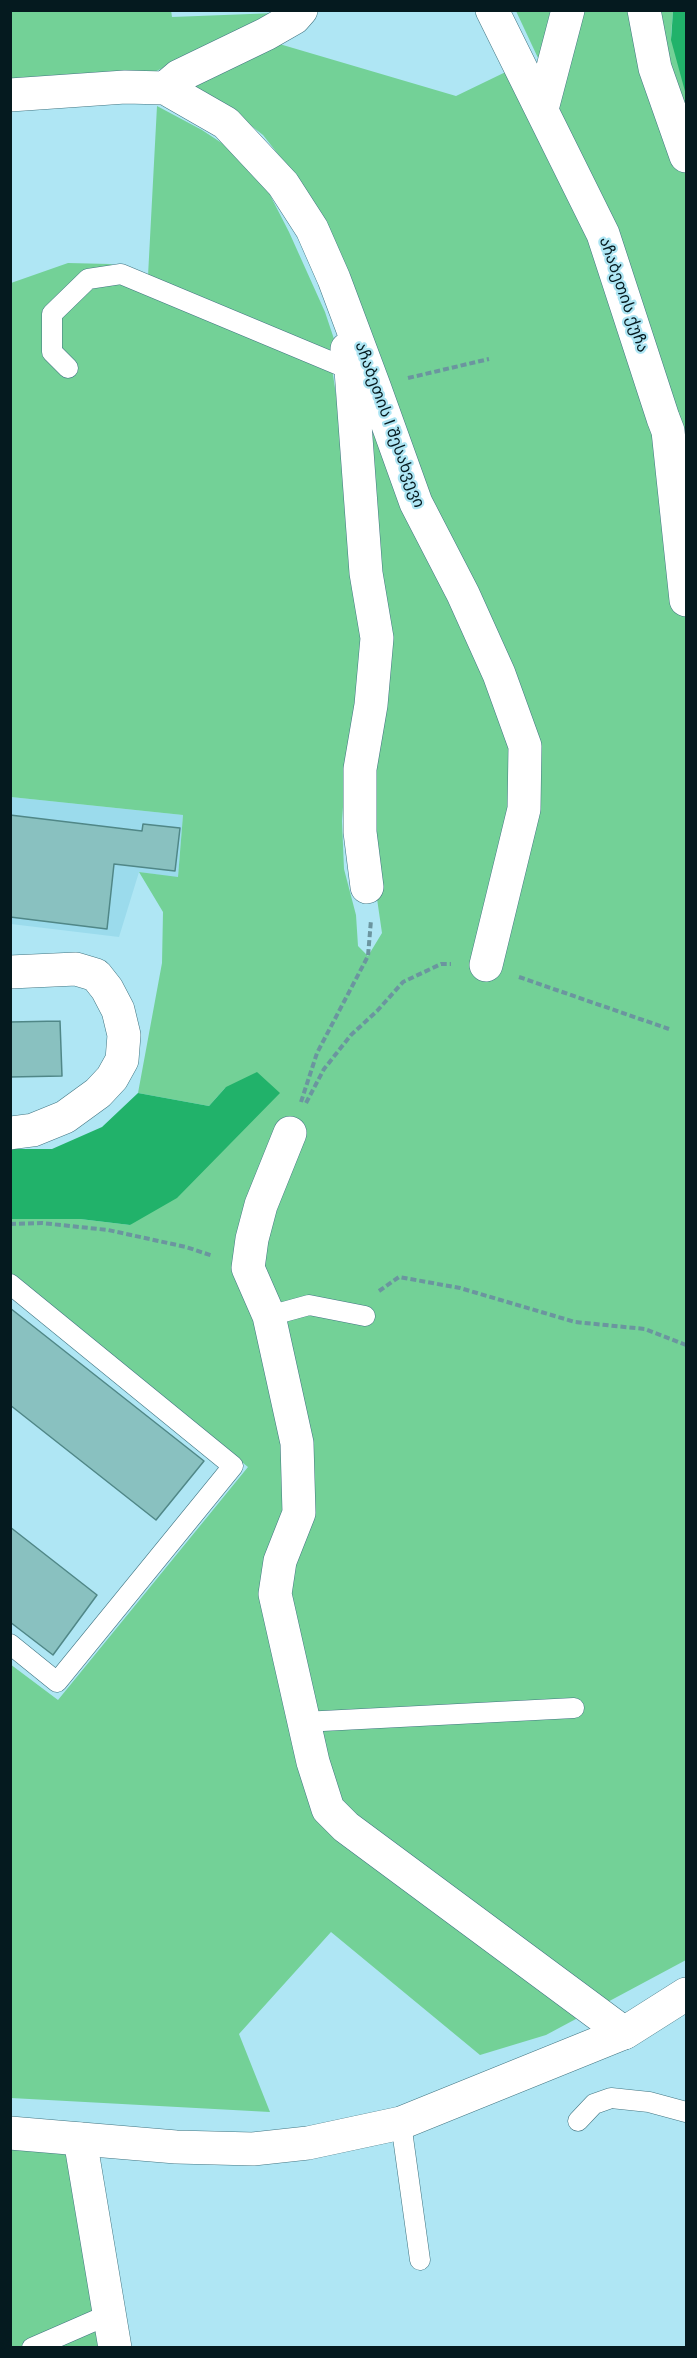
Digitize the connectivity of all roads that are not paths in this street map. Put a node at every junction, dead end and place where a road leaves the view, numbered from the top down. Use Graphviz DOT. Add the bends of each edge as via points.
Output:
graph roads {
  1 [pos="301,10"];
  2 [pos="492,10"];
  3 [pos="568,10"];
  4 [pos="644,10"];
  5 [pos="165,88"];
  6 [pos="10,95"];
  7 [pos="542,109"];
  8 [pos="687,156"];
  9 [pos="68,368"];
  10 [pos="362,378"];
  11 [pos="687,600"];
  12 [pos="367,887"];
  13 [pos="486,966"];
  14 [pos="10,972"];
  15 [pos="10,1133"];
  16 [pos="290,1133"];
  17 [pos="10,1284"];
  18 [pos="269,1316"];
  19 [pos="365,1316"];
  20 [pos="10,1644"];
  21 [pos="574,1708"];
  22 [pos="303,1722"];
  23 [pos="687,1994"];
  24 [pos="624,2033"];
  25 [pos="687,2112"];
  26 [pos="578,2121"];
  27 [pos="401,2123"];
  28 [pos="10,2133"];
  29 [pos="80,2139"];
  30 [pos="420,2260"];
  31 [pos="110,2314"];
  32 [pos="32,2348"];
  33 [pos="115,2348"];
  1 -- 5 [label="street" via="294,18 179,76"];
  2 -- 7 [label="street, აჩაბეთის ქუჩა"];
  3 -- 7 [label="street"];
  4 -- 8 [label="street" via="655,68"];
  5 -- 6 [label="street, აჩაბეთის I შესახვევი"];
  5 -- 10 [label="street, აჩაბეთის I შესახვევი" via="226,123 283,184 312,229 334,279"];
  7 -- 11 [label="street, აჩაბეთის ქუჩა" via="603,234 668,432"];
  9 -- 10 [label="lane" via="52,352 52,314 88,279 121,274"];
  10 -- 12 [label="street" via="366,573 377,639 360,769 360,832"];
  10 -- 13 [label="street, აჩაბეთის I შესახვევი" via="416,503 500,674 525,747 524,809"];
  14 -- 15 [label="street" via="76,969 96,975 118,1010 124,1035 122,1060 98,1093 65,1117 33,1130"];
  16 -- 18 [label="street" via="261,1205 248,1268"];
  17 -- 20 [label="lane" via="233,1466 57,1682"];
  18 -- 19 [label="lane" via="309,1305"];
  18 -- 22 [label="street" via="297,1443 299,1514 280,1561 275,1594"];
  21 -- 22 [label="lane"];
  22 -- 24 [label="street" via="328,1809 346,1827"];
  23 -- 24 [label="street"];
  24 -- 27 [label="street"];
  25 -- 26 [label="lane" via="611,2098 594,2104"];
  27 -- 29 [label="street" via="308,2143 253,2149"];
  27 -- 30 [label="lane"];
  28 -- 29 [label="street"];
  29 -- 31 [label="street"];
  31 -- 32 [label="lane"];
  31 -- 33 [label="street"];
}
